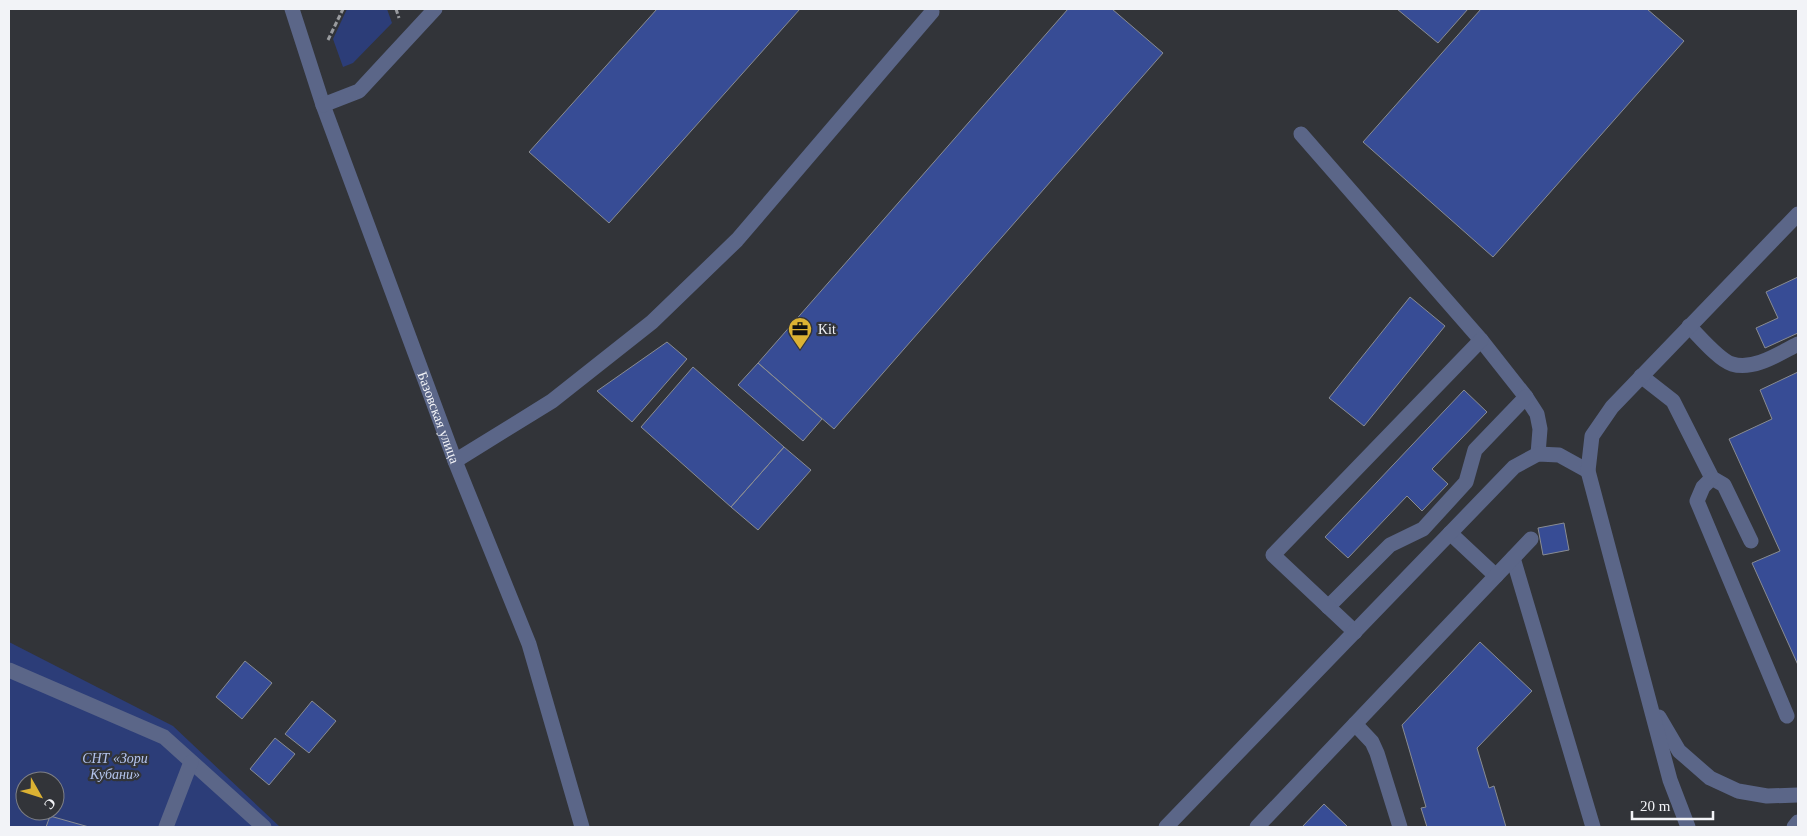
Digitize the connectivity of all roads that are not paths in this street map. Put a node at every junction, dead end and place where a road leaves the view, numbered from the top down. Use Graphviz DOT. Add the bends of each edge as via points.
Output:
graph roads {
  1 [pos="292,9"];
  2 [pos="435,9"];
  3 [pos="932,12"];
  4 [pos="323,105"];
  5 [pos="1301,134"];
  6 [pos="1798,214"];
  7 [pos="1688,326"];
  8 [pos="1481,340"];
  9 [pos="1798,344"];
  10 [pos="1641,376"];
  11 [pos="1526,397"];
  12 [pos="1538,454"];
  13 [pos="455,461"];
  14 [pos="1588,471"];
  15 [pos="1712,478"];
  16 [pos="1450,533"];
  17 [pos="1531,539"];
  18 [pos="1751,541"];
  19 [pos="1513,558"];
  20 [pos="1496,576"];
  21 [pos="1328,607"];
  22 [pos="1355,632"];
  23 [pos="9,670"];
  24 [pos="1649,701"];
  25 [pos="1787,716"];
  26 [pos="1355,724"];
  27 [pos="191,762"];
  28 [pos="1798,795"];
  29 [pos="1798,822"];
  30 [pos="166,827"];
  31 [pos="264,827"];
  32 [pos="582,827"];
  33 [pos="1166,827"];
  34 [pos="1257,827"];
  35 [pos="1400,827"];
  36 [pos="1593,827"];
  37 [pos="1688,827"];
  38 [pos="1794,827"];
  1 -- 4 [label="street, Базовская улица"];
  2 -- 4 [label="street" via="359,91"];
  3 -- 13 [label="street" via="737,240 652,322 552,401"];
  4 -- 13 [label="street, Базовская улица"];
  5 -- 8 [label="street"];
  6 -- 7 [label="street"];
  7 -- 9 [label="street" via="1732,364 1762,361"];
  7 -- 10 [label="street"];
  8 -- 11 [label="street"];
  8 -- 21 [label="street" via="1273,556"];
  10 -- 14 [label="street" via="1612,407 1592,436"];
  10 -- 15 [label="street" via="1673,401"];
  11 -- 12 [label="street" via="1537,414 1540,428"];
  11 -- 21 [label="street" via="1475,450 1466,482 1423,529 1390,545"];
  12 -- 14 [label="street" via="1559,455"];
  12 -- 16 [label="street" via="1514,467"];
  13 -- 32 [label="street, Базовская улица" via="529,644"];
  14 -- 24 [label="street"];
  15 -- 18 [label="street" via="1724,485"];
  15 -- 25 [label="street" via="1703,487 1697,501"];
  16 -- 20 [label="street"];
  16 -- 22 [label="street"];
  17 -- 19 [label="street"];
  19 -- 20 [label="street"];
  19 -- 36 [label="street"];
  20 -- 26 [label="street"];
  21 -- 22 [label="street"];
  22 -- 33 [label="street"];
  23 -- 27 [label="street" via="164,737"];
  24 -- 28 [label="street" via="1679,751 1710,778 1738,791 1767,796"];
  24 -- 37 [label="street" via="1670,780"];
  26 -- 34 [label="street"];
  26 -- 35 [label="street" via="1372,742 1377,753"];
  27 -- 30 [label="street"];
  27 -- 31 [label="street"];
  29 -- 38 [label="street"];
}
